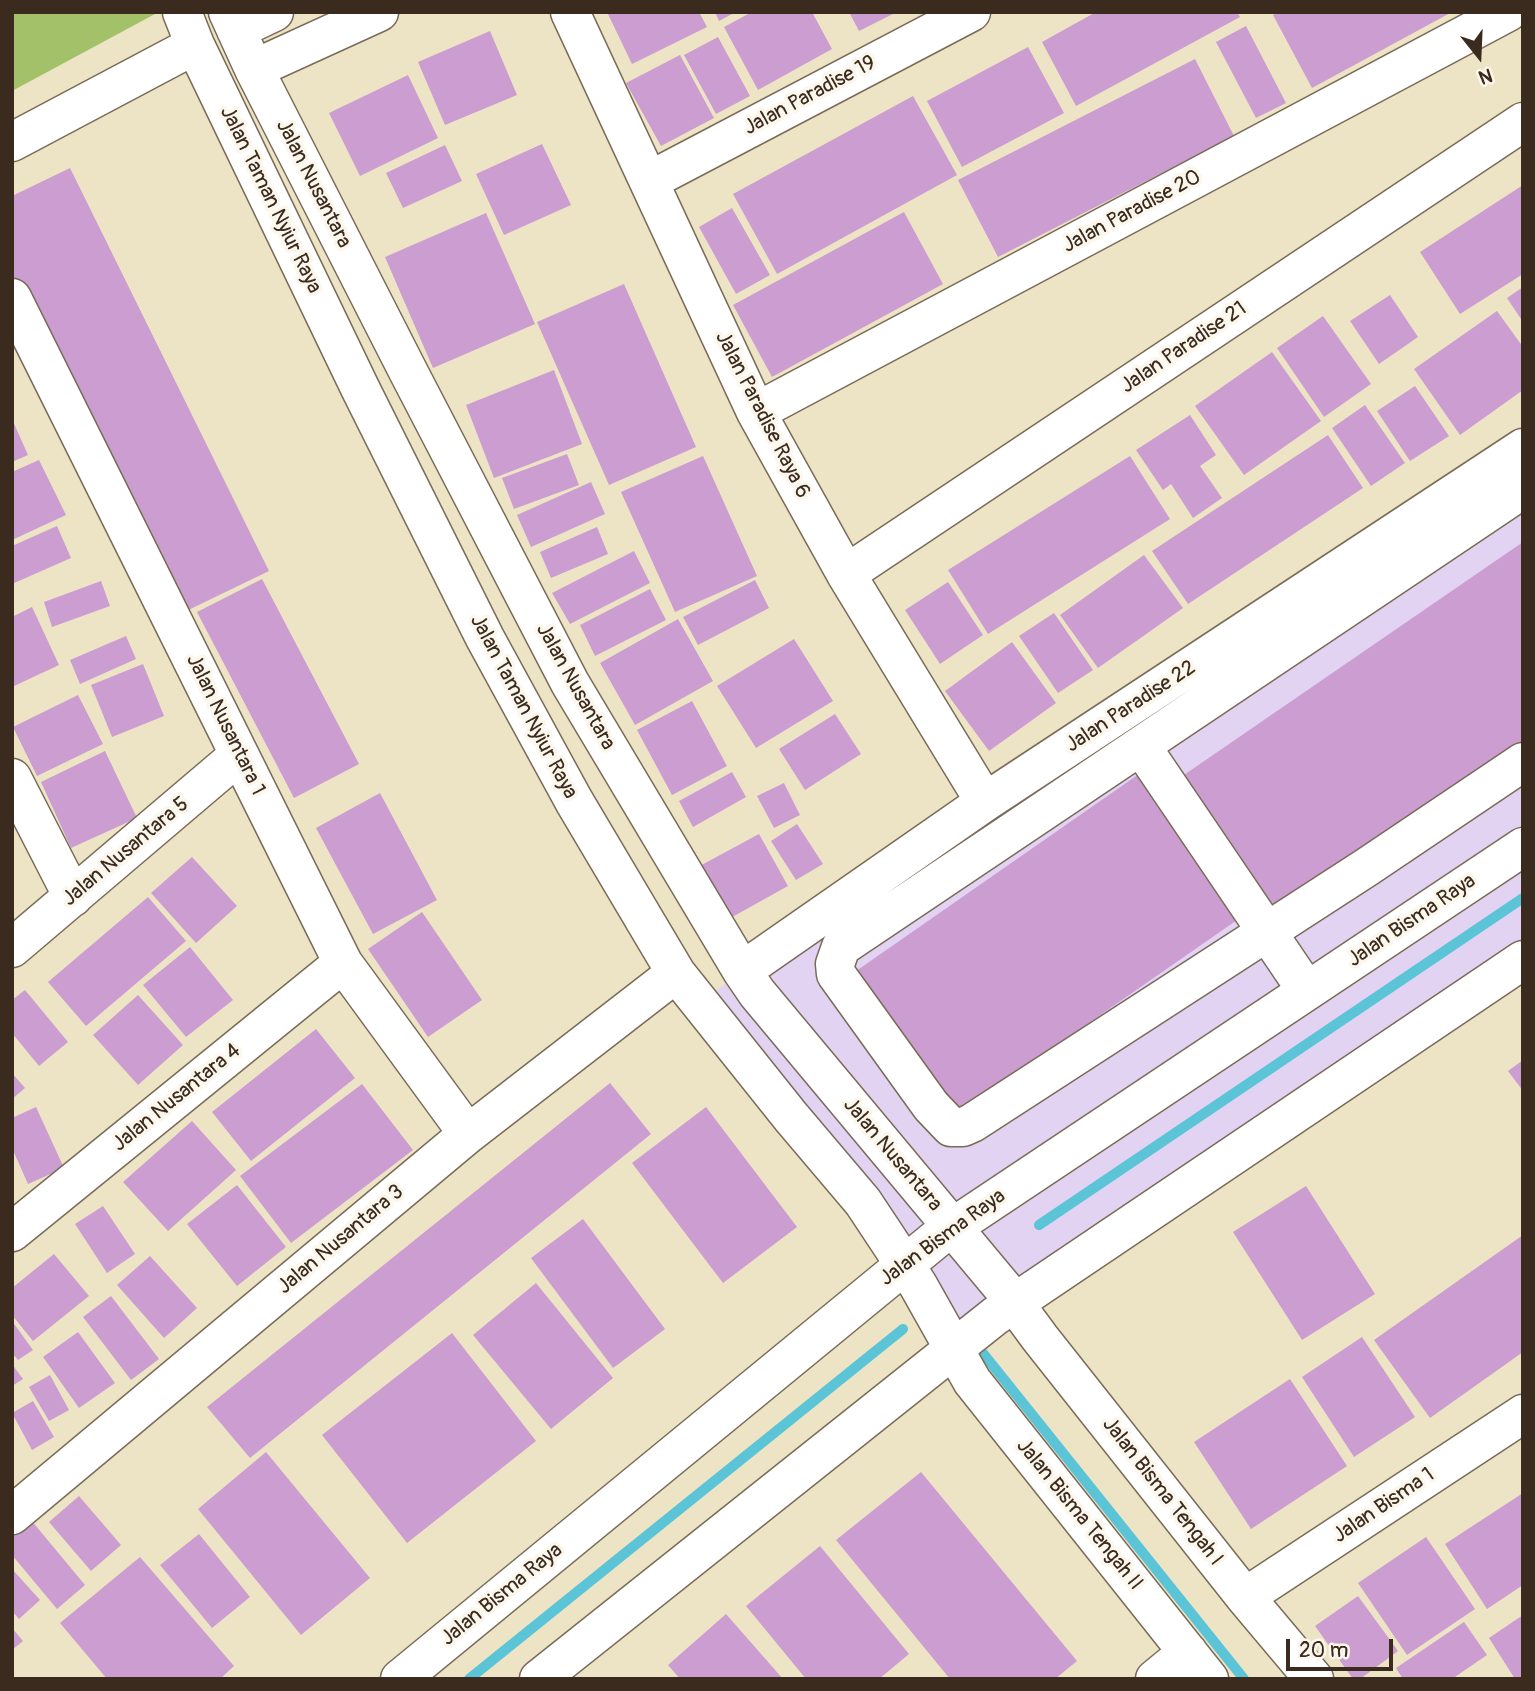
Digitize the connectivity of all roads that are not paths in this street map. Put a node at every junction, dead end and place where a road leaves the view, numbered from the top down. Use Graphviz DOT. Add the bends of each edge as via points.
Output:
graph roads {
  1 [pos="274,12"];
  2 [pos="379,12"];
  3 [pos="570,12"];
  4 [pos="971,12"];
  5 [pos="1507,12"];
  6 [pos="232,21"];
  7 [pos="188,29"];
  8 [pos="254,69"];
  9 [pos="1523,122"];
  10 [pos="12,142"];
  11 [pos="649,181"];
  12 [pos="12,298"];
  13 [pos="756,412"];
  14 [pos="1523,448"];
  15 [pos="1523,489"];
  16 [pos="846,574"];
  17 [pos="1141,746"];
  18 [pos="239,755"];
  19 [pos="1523,762"];
  20 [pos="12,778"];
  21 [pos="985,802"];
  22 [pos="1523,847"];
  23 [pos="73,897"];
  24 [pos="1266,930"];
  25 [pos="12,948"];
  26 [pos="1523,960"];
  27 [pos="343,963"];
  28 [pos="742,971"];
  29 [pos="676,973"];
  30 [pos="1307,991"];
  31 [pos="468,1134"];
  32 [pos="947,1231"];
  33 [pos="12,1232"];
  34 [pos="906,1263"];
  35 [pos="982,1326"];
  36 [pos="1523,1414"];
  37 [pos="12,1516"];
  38 [pos="1245,1597"];
  39 [pos="1199,1665"];
  40 [pos="400,1679"];
  41 [pos="539,1679"];
  42 [pos="1155,1679"];
  43 [pos="1314,1679"];
  1 -- 6 [label="street"];
  2 -- 8 [label="street"];
  3 -- 11 [label="street, Jalan Paradise Raya 6"];
  4 -- 11 [label="street, Jalan Paradise 19"];
  5 -- 13 [label="street, Jalan Paradise 20"];
  6 -- 8 [label="street, Jalan Nusantara"];
  7 -- 10 [label="street"];
  7 -- 29 [label="street, Jalan Taman Nyiur Raya" via="485,638"];
  8 -- 28 [label="street, Jalan Nusantara" via="570,683"];
  9 -- 16 [label="street, Jalan Paradise 21"];
  11 -- 13 [label="street, Jalan Paradise Raya 6"];
  12 -- 18 [label="street, Jalan Nusantara 1"];
  13 -- 16 [label="street, Jalan Paradise Raya 6"];
  14 -- 21 [label="street, Jalan Paradise 22"];
  15 -- 17 [label="street"];
  16 -- 21 [label="street, Jalan Paradise Raya 6"];
  17 -- 24 [label="street"];
  17 -- 24 [label="street" via="841,947 836,974 931,1106 951,1127 963,1127"];
  18 -- 23 [label="street, Jalan Nusantara 5"];
  18 -- 27 [label="street, Jalan Nusantara 1"];
  19 -- 24 [label="street"];
  20 -- 23 [label="street"];
  21 -- 28 [label="street, Jalan Paradise 22"];
  22 -- 30 [label="street, Jalan Bisma Raya"];
  23 -- 25 [label="street, Jalan Nusantara 5"];
  24 -- 30 [label="street"];
  26 -- 35 [label="street"];
  27 -- 31 [label="street, Jalan Nusantara 1"];
  27 -- 33 [label="street, Jalan Nusantara 4"];
  28 -- 32 [label="street, Jalan Nusantara"];
  29 -- 31 [label="street, Jalan Nusantara 3"];
  29 -- 34 [label="street, Jalan Taman Nyiur Raya" via="863,1202"];
  30 -- 32 [label="street, Jalan Bisma Raya"];
  31 -- 37 [label="street, Jalan Nusantara 3"];
  32 -- 34 [label="street, Jalan Bisma Raya"];
  32 -- 35 [label="street, Jalan Nusantara"];
  34 -- 35 [label="street, Jalan Taman Nyiur Raya"];
  34 -- 40 [label="street, Jalan Bisma Raya"];
  35 -- 38 [label="street, Jalan Bisma Tengah I"];
  35 -- 39 [label="street, Jalan Bisma Tengah II" via="972,1381"];
  35 -- 41 [label="street"];
  36 -- 38 [label="street, Jalan Bisma 1"];
  38 -- 43 [label="street, Jalan Bisma Tengah I"];
  39 -- 42 [label="street"];
}
